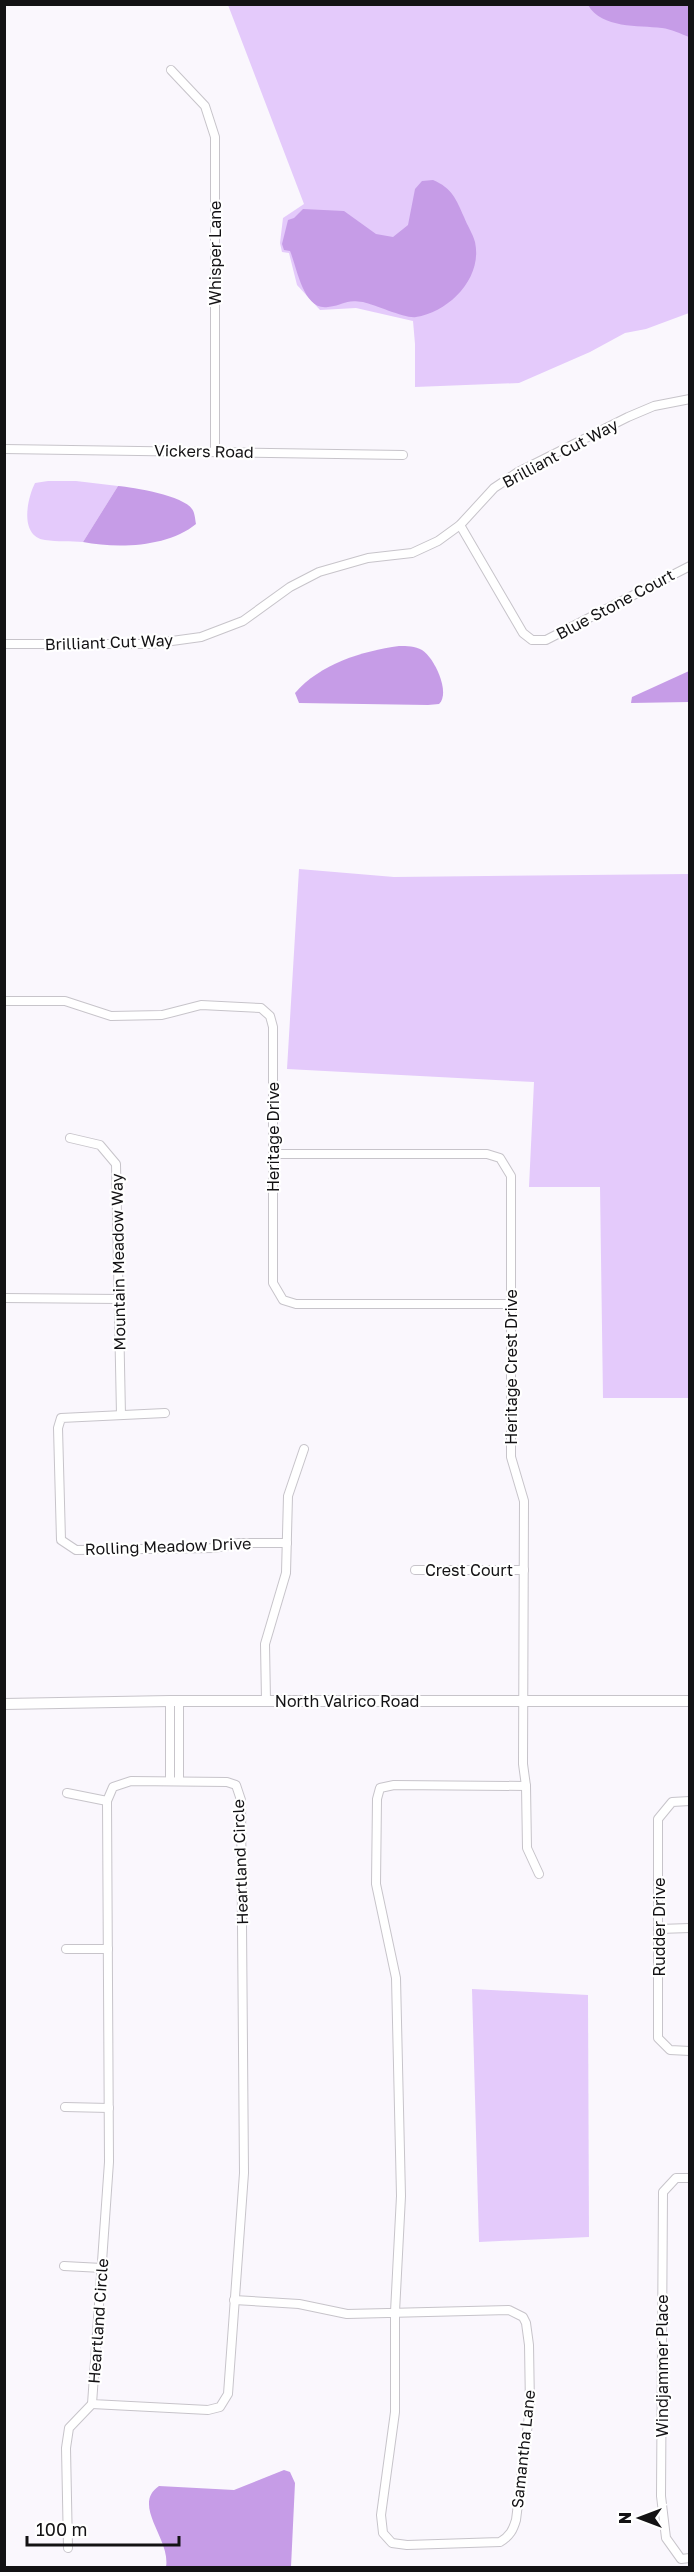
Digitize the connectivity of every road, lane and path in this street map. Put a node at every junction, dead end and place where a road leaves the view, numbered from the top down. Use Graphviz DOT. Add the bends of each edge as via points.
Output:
graph roads {
  1 [pos="171,70"];
  2 [pos="690,399"];
  3 [pos="4,449"];
  4 [pos="215,451"];
  5 [pos="403,454"];
  6 [pos="460,525"];
  7 [pos="690,566"];
  8 [pos="4,644"];
  9 [pos="4,1000"];
  10 [pos="70,1138"];
  11 [pos="273,1154"];
  12 [pos="4,1298"];
  13 [pos="120,1299"];
  14 [pos="511,1304"];
  15 [pos="165,1413"];
  16 [pos="121,1415"];
  17 [pos="304,1449"];
  18 [pos="287,1543"];
  19 [pos="415,1570"];
  20 [pos="524,1570"];
  21 [pos="174,1701"];
  22 [pos="266,1701"];
  23 [pos="690,1701"];
  24 [pos="522,1702"];
  25 [pos="4,1704"];
  26 [pos="174,1781"];
  27 [pos="526,1786"];
  28 [pos="68,1793"];
  29 [pos="107,1801"];
  30 [pos="690,1801"];
  31 [pos="539,1874"];
  32 [pos="690,1928"];
  33 [pos="659,1929"];
  34 [pos="66,1949"];
  35 [pos="108,1949"];
  36 [pos="690,2050"];
  37 [pos="65,2107"];
  38 [pos="109,2108"];
  39 [pos="690,2178"];
  40 [pos="64,2266"];
  41 [pos="102,2268"];
  42 [pos="234,2300"];
  43 [pos="395,2312"];
  44 [pos="92,2404"];
  45 [pos="68,2548"];
  46 [pos="690,2558"];
  1 -- 4 [label="street, Whisper Lane" via="205,106 215,137"];
  2 -- 6 [label="street, Brilliant Cut Way" via="654,406 628,417 518,472 494,488"];
  3 -- 4 [label="street, Vickers Road"];
  4 -- 5 [label="street, Vickers Road"];
  6 -- 7 [label="street, Blue Stone Court" via="523,633 532,640 546,640"];
  6 -- 8 [label="street, Brilliant Cut Way" via="412,553 368,558 319,572 290,587 243,621 201,637 150,644"];
  9 -- 11 [label="street, Heritage Drive" via="65,1001 111,1016 162,1015 201,1005 261,1008 270,1016 273,1027"];
  10 -- 13 [label="street, Mountain Meadow Way" via="100,1145 116,1164"];
  11 -- 14 [label="street, Heritage Crest Drive" via="487,1154 500,1158 511,1176"];
  11 -- 14 [label="street, Heritage Drive" via="273,1283 283,1300 296,1304"];
  12 -- 13 [label="street"];
  13 -- 16 [label="street, Mountain Meadow Way"];
  14 -- 20 [label="street, Heritage Crest Drive" via="511,1457 524,1501"];
  15 -- 16 [label="street, Rolling Meadow Drive"];
  16 -- 18 [label="street, Rolling Meadow Drive" via="61,1418 61,1540 76,1550"];
  17 -- 18 [label="street" via="288,1496"];
  18 -- 22 [label="street" via="286,1573 265,1644"];
  19 -- 20 [label="street, Crest Court"];
  20 -- 24 [label="street, Heritage Crest Drive"];
  21 -- 22 [label="street, North Valrico Road"];
  21 -- 25 [label="street, North Valrico Road"];
  21 -- 26 [label="street"];
  22 -- 24 [label="street, North Valrico Road"];
  23 -- 24 [label="street, North Valrico Road"];
  24 -- 27 [label="street, Heritage Crest Drive"];
  26 -- 29 [label="street, Heartland Circle" via="131,1781 113,1787"];
  26 -- 42 [label="street, Heartland Circle" via="227,1782 236,1785 241,1800 244,2173"];
  27 -- 31 [label="street, Heritage Crest Drive" via="527,1848"];
  27 -- 43 [label="street, Samantha Lane" via="394,1785 380,1788 377,1799 376,1884 396,1978 401,2196"];
  28 -- 29 [label="street"];
  29 -- 35 [label="street, Heartland Circle"];
  30 -- 33 [label="street, Rudder Drive" via="672,1802 658,1819"];
  32 -- 33 [label="street"];
  33 -- 36 [label="street, Rudder Drive" via="658,2038 670,2050"];
  34 -- 35 [label="street"];
  35 -- 38 [label="street, Heartland Circle"];
  37 -- 38 [label="street"];
  38 -- 41 [label="street, Heartland Circle"];
  39 -- 46 [label="street, Windjammer Place" via="676,2178 663,2192 661,2496 666,2538 681,2559"];
  40 -- 41 [label="street"];
  41 -- 44 [label="street, Heartland Circle"];
  42 -- 43 [label="street, Samantha Lane" via="299,2304 347,2314"];
  42 -- 44 [label="street, Heartland Circle" via="228,2394 219,2407 208,2410"];
  43 -- 43 [label="street, Samantha Lane" via="395,2412 381,2515 383,2533 392,2543 407,2545 500,2542 514,2529 527,2438 530,2374 526,2323 509,2310"];
  44 -- 45 [label="street" via="69,2428"];
}
